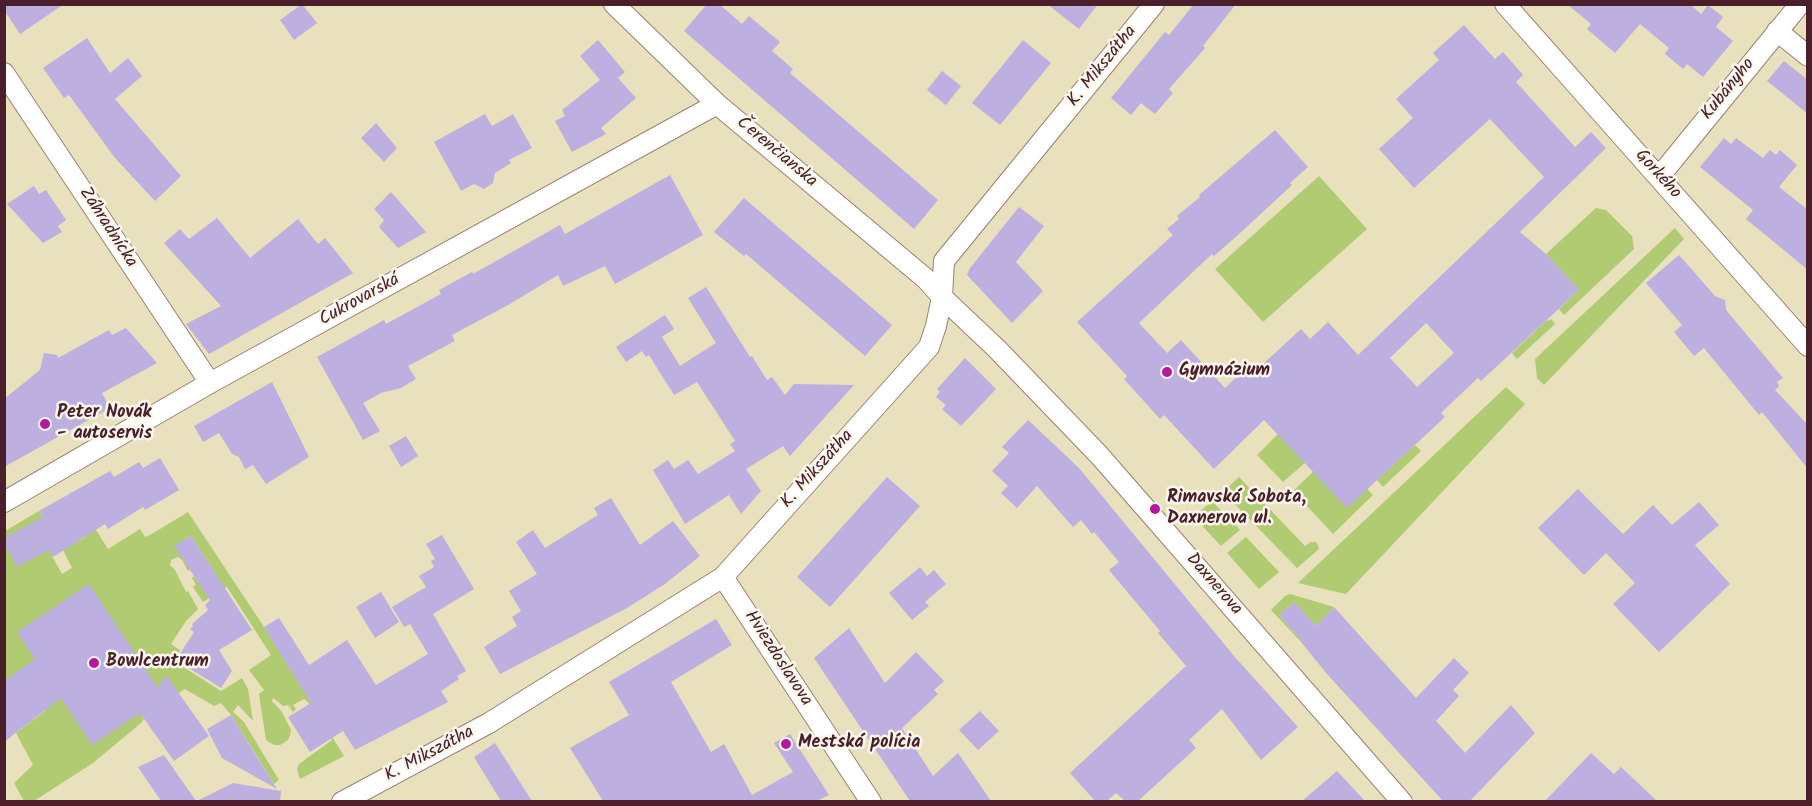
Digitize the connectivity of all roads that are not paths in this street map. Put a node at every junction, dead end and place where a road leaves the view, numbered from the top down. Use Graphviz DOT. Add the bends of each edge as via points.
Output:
graph roads {
  1 [pos="614,4"];
  2 [pos="1154,4"];
  3 [pos="1505,4"];
  4 [pos="1800,4"];
  5 [pos="1777,31"];
  6 [pos="1808,56"];
  7 [pos="4,73"];
  8 [pos="717,104"];
  9 [pos="1659,177"];
  10 [pos="942,297"];
  11 [pos="1808,346"];
  12 [pos="210,384"];
  13 [pos="4,502"];
  14 [pos="723,577"];
  15 [pos="862,799"];
  16 [pos="342,801"];
  17 [pos="1402,801"];
  1 -- 8 [label="street, Čerenčianska"];
  2 -- 10 [label="street, K. Mikszátha" via="944,261"];
  3 -- 9 [label="street, Gorkého"];
  4 -- 5 [label="street, Kubányho"];
  5 -- 6 [label="street"];
  5 -- 9 [label="street, Kubányho"];
  7 -- 12 [label="street, Záhradnícka"];
  8 -- 10 [label="street, Čerenčianska" via="926,279"];
  8 -- 12 [label="street, Cukrovarská"];
  9 -- 11 [label="street, Gorkého"];
  10 -- 14 [label="street, K. Mikszátha" via="929,347"];
  10 -- 17 [label="street, Daxnerova" via="1099,455"];
  12 -- 13 [label="street, Cukrovarská"];
  14 -- 15 [label="street, Hviezdoslavova"];
  14 -- 16 [label="street, K. Mikszátha" via="489,723"];
}
